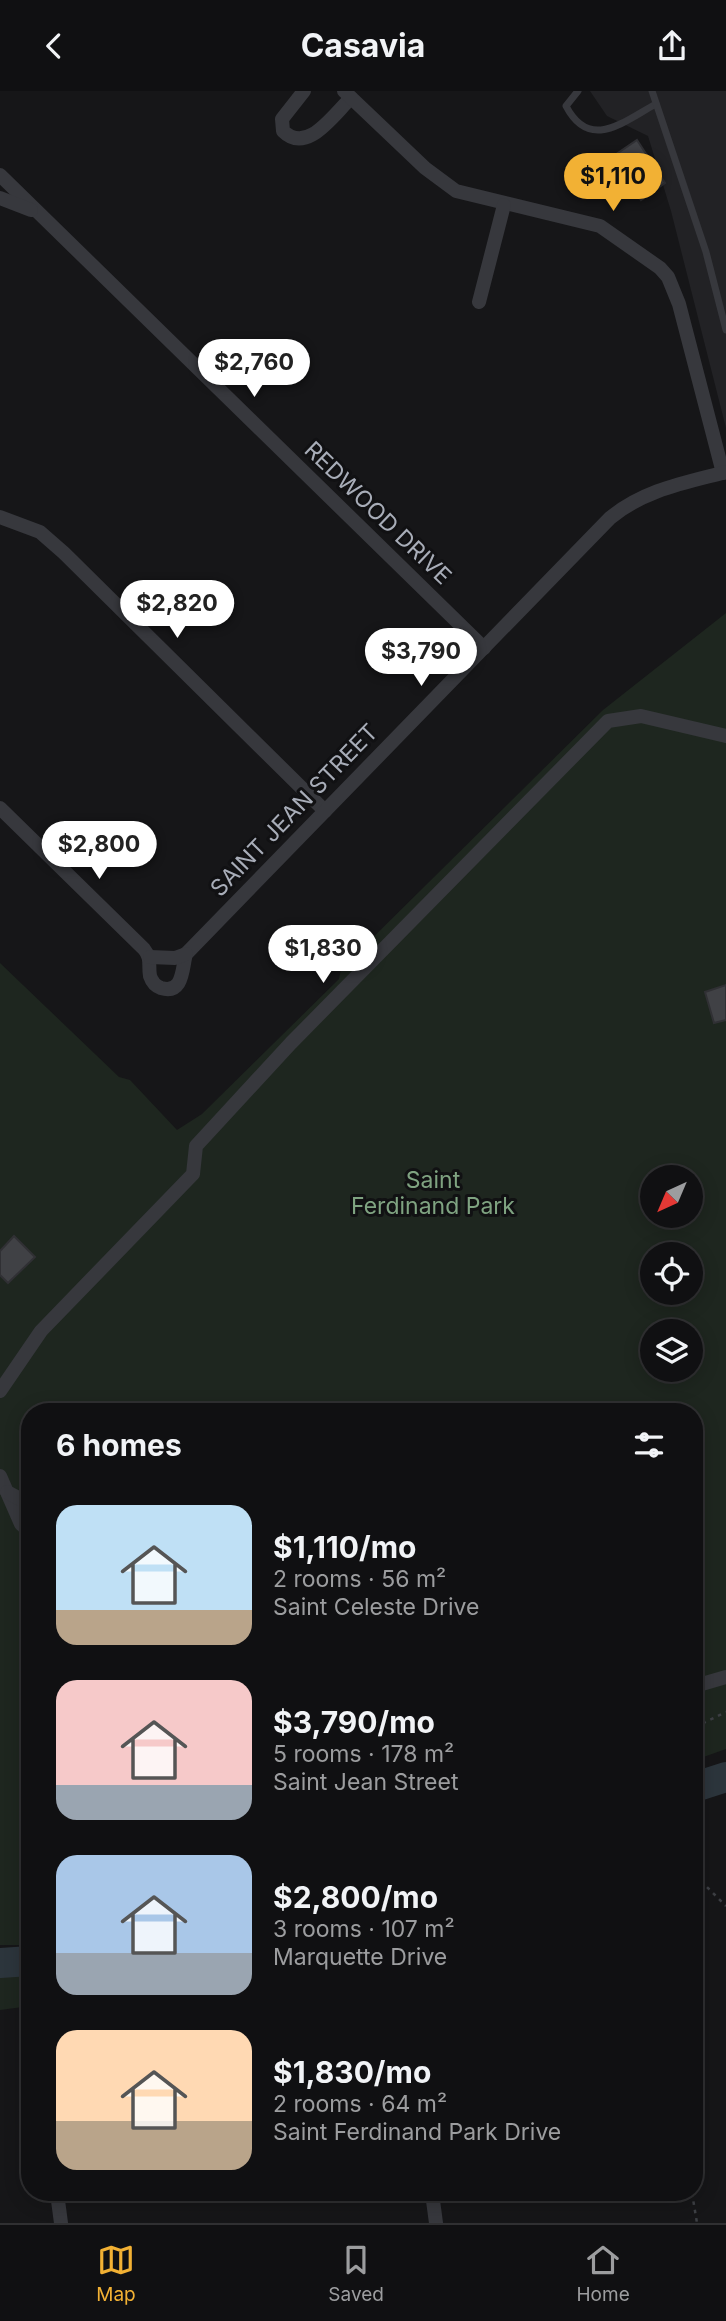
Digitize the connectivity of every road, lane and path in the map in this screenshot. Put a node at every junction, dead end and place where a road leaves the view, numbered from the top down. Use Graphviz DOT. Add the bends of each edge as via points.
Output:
graph roads {
  1 [pos="304,91"];
  2 [pos="578,91"];
  3 [pos="652,91"];
  4 [pos="348,94"];
  5 [pos="656,104"];
  6 [pos="0,174"];
  7 [pos="0,198"];
  8 [pos="503,205"];
  9 [pos="40,214"];
  10 [pos="479,302"];
  11 [pos="726,330"];
  12 [pos="724,473"];
  13 [pos="0,517"];
  14 [pos="484,648"];
  15 [pos="726,736"];
  16 [pos="0,808"];
  17 [pos="325,811"];
  18 [pos="186,954"];
  19 [pos="150,957"];
  20 [pos="0,1391"];
  21 [pos="0,1476"];
  22 [pos="7,1492"];
  23 [pos="21,1499"];
  24 [pos="21,1524"];
  25 [pos="726,1677"];
  26 [pos="703,1684"];
  27 [pos="726,1712"];
  28 [pos="703,1723"];
  29 [pos="703,1883"];
  30 [pos="726,1906"];
  31 [pos="58,2201"];
  32 [pos="433,2201"];
  33 [pos="693,2201"];
  34 [pos="61,2223"];
  35 [pos="436,2223"];
  36 [pos="697,2223"];
  1 -- 4 [label="street" via="282,119 283,131 291,139 303,141"];
  2 -- 5 [label="lane" via="566,106 593,131 606,131"];
  3 -- 5 [label="lane"];
  4 -- 8 [label="street" via="425,168 456,191"];
  5 -- 11 [label="lane" via="706,252"];
  6 -- 9 [label="street, REDWOOD DRIVE"];
  7 -- 9 [label="street"];
  8 -- 10 [label="street"];
  8 -- 12 [label="street" via="600,226 668,277"];
  9 -- 14 [label="street, REDWOOD DRIVE"];
  12 -- 14 [label="street, SAINT JEAN STREET" via="652,491 629,502"];
  13 -- 17 [label="street" via="40,532 64,553"];
  14 -- 17 [label="street, SAINT JEAN STREET"];
  15 -- 20 [label="street" via="641,716 608,721 196,1146 193,1174 41,1331"];
  16 -- 19 [label="street"];
  17 -- 18 [label="street, SAINT JEAN STREET"];
  18 -- 19 [label="street"];
  18 -- 19 [label="street, SAINT JEAN STREET" via="183,979 166,989 156,986 150,977"];
  21 -- 22 [label="street"];
  22 -- 23 [label="street"];
  22 -- 24 [label="street"];
  25 -- 26 [label="street"];
  27 -- 28 [label="path"];
  29 -- 30 [label="path"];
  31 -- 34 [label="street"];
  32 -- 35 [label="street"];
  33 -- 36 [label="path"];
}
